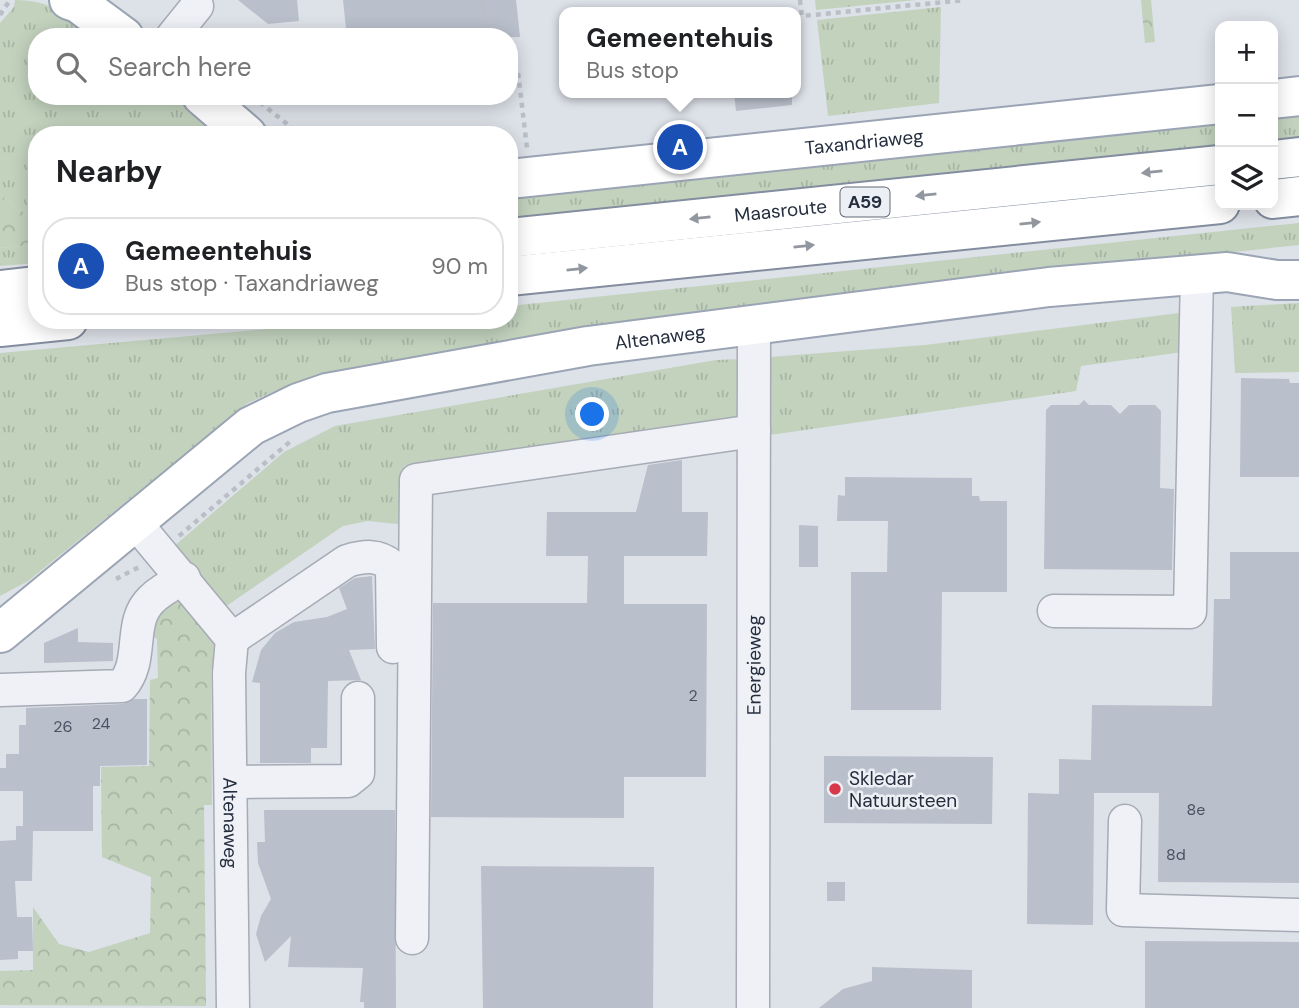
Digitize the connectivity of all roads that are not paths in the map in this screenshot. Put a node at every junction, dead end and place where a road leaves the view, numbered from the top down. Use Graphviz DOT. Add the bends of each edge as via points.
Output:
graph roads {
  1 [pos="74,1"];
  2 [pos="197,6"];
  3 [pos="112,28"];
  4 [pos="179,28"];
  5 [pos="1299,96"];
  6 [pos="1278,98"];
  7 [pos="1215,104"];
  8 [pos="212,105"];
  9 [pos="237,126"];
  10 [pos="1299,157"];
  11 [pos="1278,159"];
  12 [pos="518,165"];
  13 [pos="1215,166"];
  14 [pos="1299,196"];
  15 [pos="1278,198"];
  16 [pos="1215,205"];
  17 [pos="518,237"];
  18 [pos="1299,254"];
  19 [pos="1212,273"];
  20 [pos="518,275"];
  21 [pos="1299,280"];
  22 [pos="28,287"];
  23 [pos="0,290"];
  24 [pos="754,323"];
  25 [pos="28,324"];
  26 [pos="0,327"];
  27 [pos="754,431"];
  28 [pos="135,522"];
  29 [pos="184,578"];
  30 [pos="40,600"];
  31 [pos="1054,611"];
  32 [pos="0,619"];
  33 [pos="0,633"];
  34 [pos="232,639"];
  35 [pos="393,647"];
  36 [pos="0,690"];
  37 [pos="358,698"];
  38 [pos="231,782"];
  39 [pos="1125,821"];
  40 [pos="1299,915"];
  41 [pos="412,938"];
  42 [pos="233,1008"];
  43 [pos="753,1008"];
  1 -- 3 [label="main road"];
  2 -- 4 [label="street"];
  5 -- 6 [label="main road"];
  7 -- 12 [label="main road, Taxandriaweg"];
  8 -- 9 [label="main road"];
  10 -- 11 [label="main road"];
  13 -- 17 [label="main road, Maasroute / A59, one-way"];
  14 -- 15 [label="main road"];
  20 -- 16 [label="main road, Maasroute / A59, one-way"];
  18 -- 19 [label="main road, Altenaweg"];
  19 -- 21 [label="main road, Altenaweg"];
  19 -- 24 [label="main road, Altenaweg" via="1049,287"];
  19 -- 31 [label="street" via="1190,612"];
  22 -- 23 [label="main road"];
  24 -- 27 [label="street, Energieweg"];
  24 -- 28 [label="main road, Altenaweg" via="588,346 327,393 251,426"];
  25 -- 26 [label="main road"];
  27 -- 41 [label="street" via="416,480"];
  27 -- 43 [label="street, Energieweg"];
  28 -- 29 [label="street"];
  28 -- 30 [label="main road, Altenaweg"];
  29 -- 34 [label="street"];
  29 -- 36 [label="street" via="150,600 142,613 132,674 122,685"];
  30 -- 32 [label="main road, Altenaweg"];
  30 -- 33 [label="main road, Altenaweg"];
  34 -- 35 [label="street" via="347,561 365,556 384,559 392,566"];
  34 -- 38 [label="street, Altenaweg"];
  37 -- 38 [label="street" via="358,773 348,781"];
  38 -- 42 [label="street, Altenaweg"];
  39 -- 40 [label="street" via="1123,910"];
}
